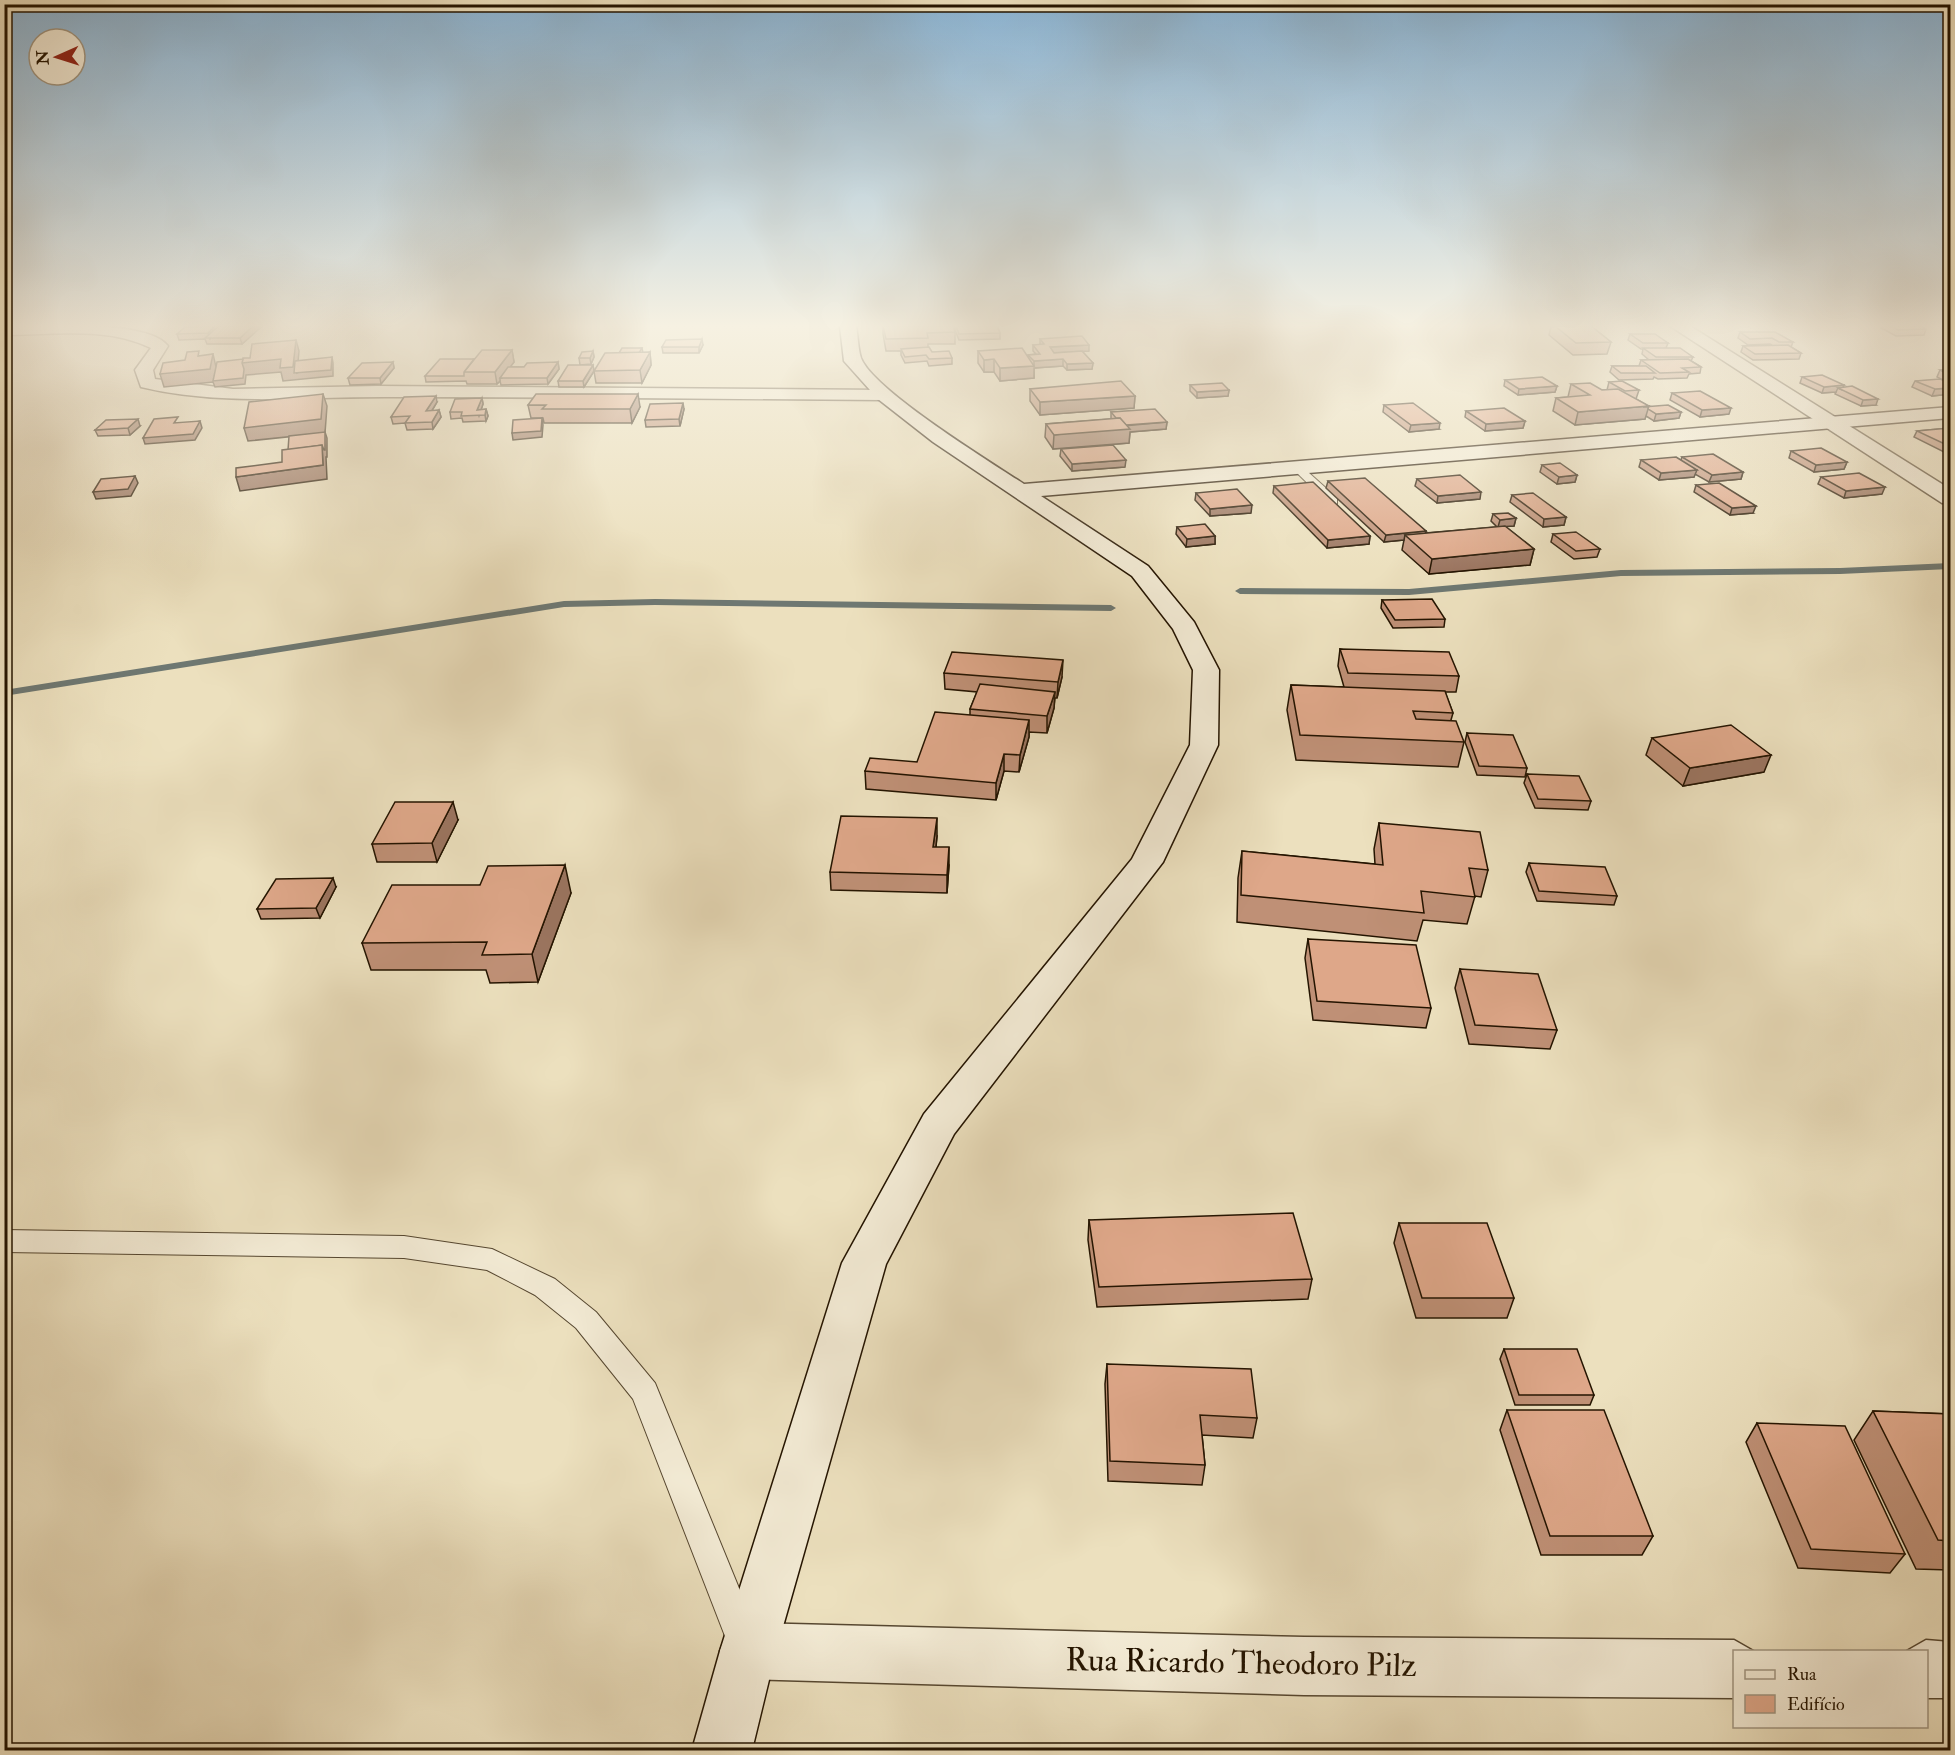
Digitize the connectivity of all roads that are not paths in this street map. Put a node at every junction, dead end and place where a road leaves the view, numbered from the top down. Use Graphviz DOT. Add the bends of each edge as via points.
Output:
graph roads {
  1 [pos="901,408"];
  2 [pos="1808,408"];
  3 [pos="1950,413"];
  4 [pos="1833,424"];
  5 [pos="1299,468"];
  6 [pos="1022,491"];
  7 [pos="1950,498"];
  8 [pos="1342,509"];
  9 [pos="4,1241"];
  10 [pos="747,1651"];
  11 [pos="1733,1669"];
  12 [pos="1928,1670"];
  13 [pos="1950,1670"];
  14 [pos="722,1750"];
  1 -- 6 [label="street"];
  2 -- 4 [label="street"];
  3 -- 4 [label="street"];
  4 -- 5 [label="street"];
  4 -- 7 [label="street"];
  5 -- 6 [label="street"];
  5 -- 8 [label="lane"];
  6 -- 10 [label="street" via="1140,571 1185,627 1206,670 1204,745 1147,862 938,1125 864,1263"];
  9 -- 10 [label="lane" via="404,1247 492,1260 544,1287 586,1320 645,1392"];
  10 -- 11 [label="street, Rua Ricardo Theodoro Pilz" via="1304,1666"];
  10 -- 14 [label="street"];
  12 -- 13 [label="street"];
}
